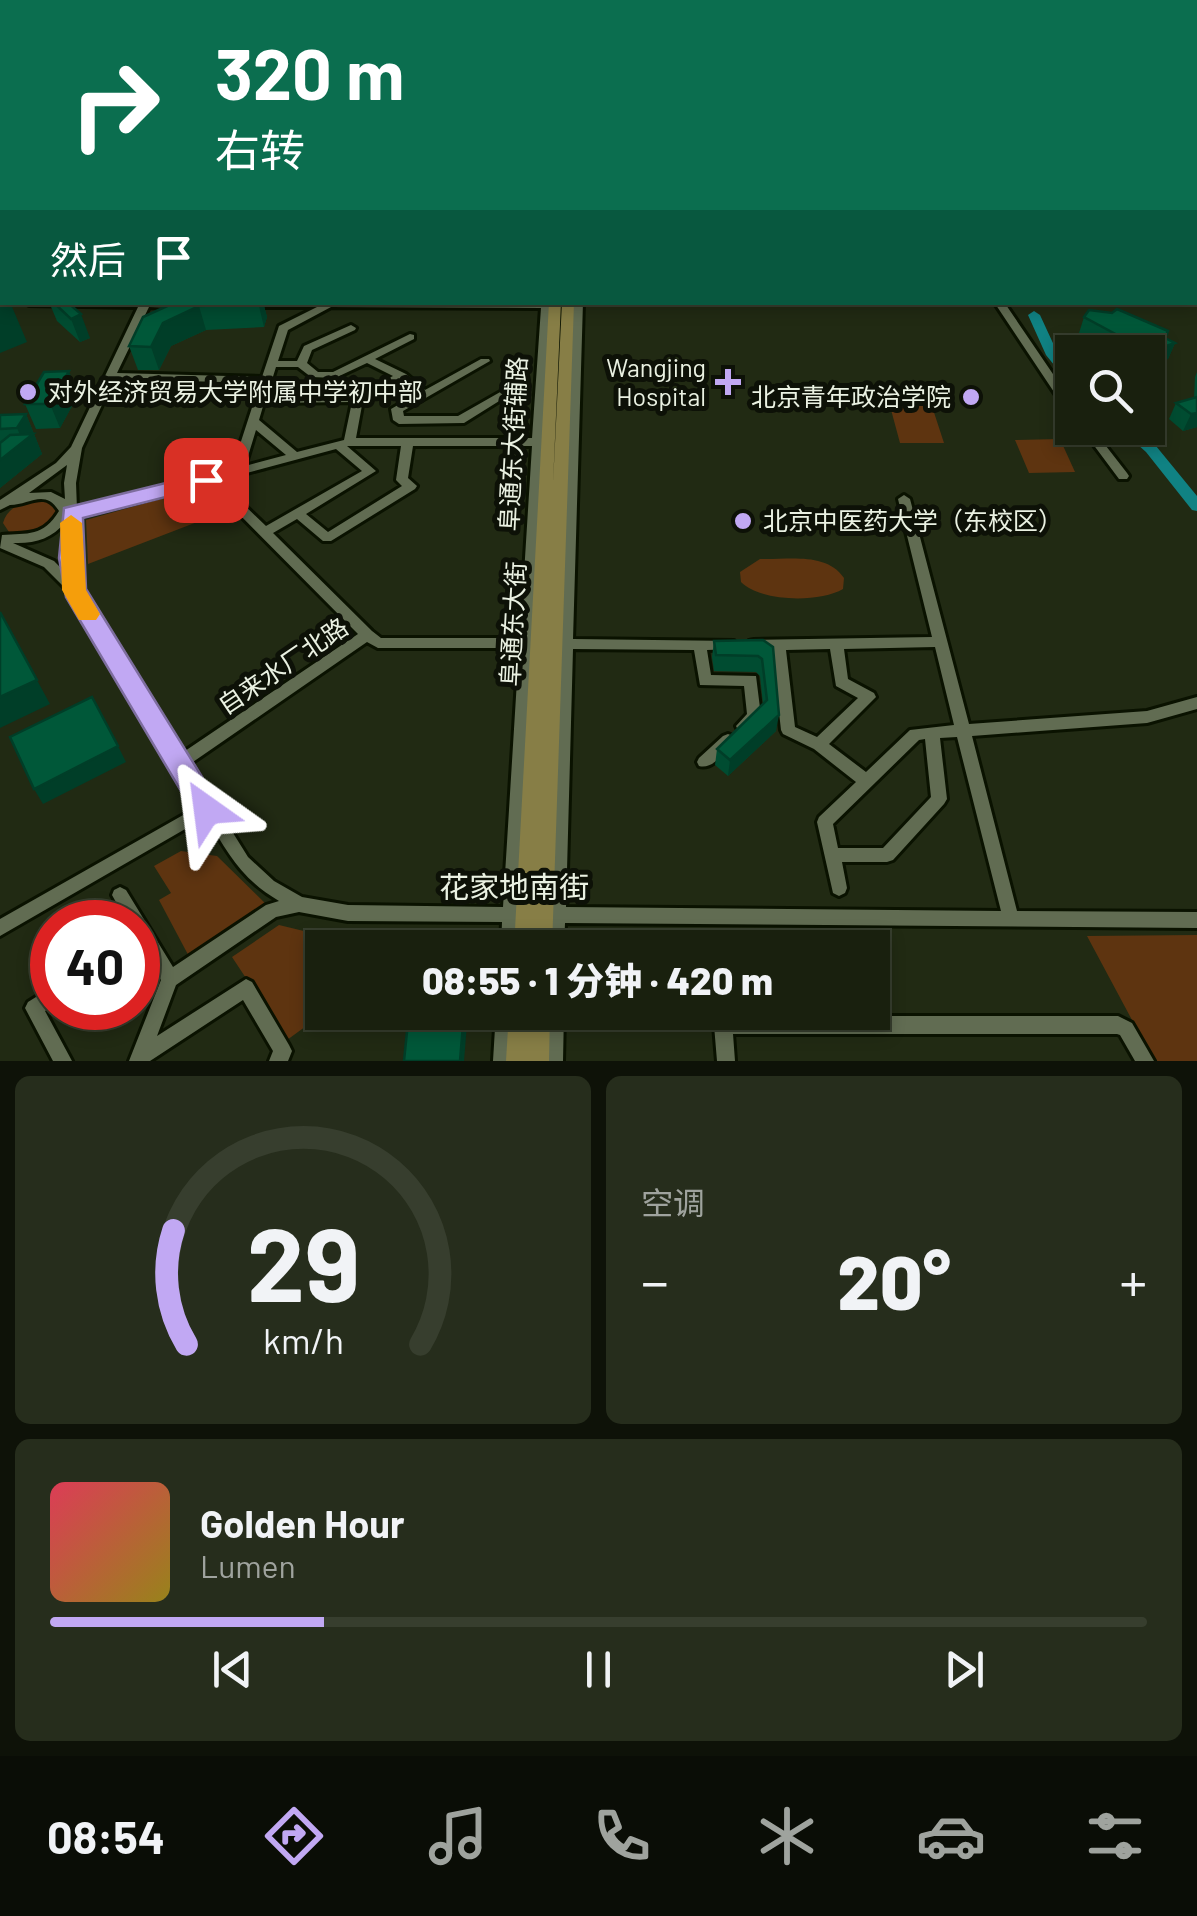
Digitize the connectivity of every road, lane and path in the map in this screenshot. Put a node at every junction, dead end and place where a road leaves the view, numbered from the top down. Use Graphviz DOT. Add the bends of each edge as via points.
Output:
graph roads {
  1 [pos="144,305"];
  2 [pos="329,305"];
  3 [pos="549,305"];
  4 [pos="568,305"];
  5 [pos="578,305"];
  6 [pos="1001,305"];
  7 [pos="351,328"];
  8 [pos="410,337"];
  9 [pos="367,359"];
  10 [pos="484,360"];
  11 [pos="272,364"];
  12 [pos="301,364"];
  13 [pos="109,376"];
  14 [pos="402,376"];
  15 [pos="267,380"];
  16 [pos="1055,385"];
  17 [pos="506,394"];
  18 [pos="424,395"];
  19 [pos="358,398"];
  20 [pos="260,400"];
  21 [pos="254,422"];
  22 [pos="408,440"];
  23 [pos="544,442"];
  24 [pos="344,444"];
  25 [pos="1099,445"];
  26 [pos="76,448"];
  27 [pos="296,456"];
  28 [pos="237,472"];
  29 [pos="1123,476"];
  30 [pos="904,499"];
  31 [pos="7,505"];
  32 [pos="68,514"];
  33 [pos="298,514"];
  34 [pos="265,532"];
  35 [pos="4,538"];
  36 [pos="74,590"];
  37 [pos="368,635"];
  38 [pos="942,642"];
  39 [pos="546,643"];
  40 [pos="778,644"];
  41 [pos="836,644"];
  42 [pos="700,646"];
  43 [pos="1197,702"];
  44 [pos="964,727"];
  45 [pos="932,733"];
  46 [pos="819,745"];
  47 [pos="704,762"];
  48 [pos="179,763"];
  49 [pos="866,782"];
  50 [pos="207,810"];
  51 [pos="834,855"];
  52 [pos="839,888"];
  53 [pos="120,895"];
  54 [pos="123,900"];
  55 [pos="299,904"];
  56 [pos="534,916"];
  57 [pos="1010,916"];
  58 [pos="1197,920"];
  59 [pos="0,928"];
  60 [pos="523,930"];
  61 [pos="530,930"];
  62 [pos="538,930"];
  63 [pos="544,930"];
  64 [pos="160,963"];
  65 [pos="170,978"];
  66 [pos="46,1030"];
  67 [pos="504,1030"];
  68 [pos="519,1030"];
  69 [pos="539,1030"];
  70 [pos="555,1030"];
  71 [pos="139,1059"];
  72 [pos="63,1061"];
  73 [pos="278,1061"];
  74 [pos="502,1061"];
  75 [pos="517,1061"];
  76 [pos="538,1061"];
  77 [pos="554,1061"];
  78 [pos="726,1061"];
  79 [pos="1145,1061"];
  1 -- 13 [label="street"];
  2 -- 11 [label="street" via="284,328"];
  3 -- 23 [label="main road, 阜通东大街"];
  4 -- 39 [label="main road, 阜通东大街"];
  5 -- 39 [label="street"];
  6 -- 16 [label="street"];
  7 -- 12 [label="street" via="308,348"];
  8 -- 9 [label="street"];
  9 -- 12 [label="street" via="335,375 315,375"];
  9 -- 14 [label="street"];
  10 -- 18 [label="street"];
  11 -- 12 [label="street"];
  11 -- 15 [label="street"];
  13 -- 15 [label="street"];
  13 -- 26 [label="street"];
  14 -- 18 [label="street"];
  14 -- 19 [label="street"];
  15 -- 20 [label="street"];
  17 -- 18 [label="street" via="460,420 399,420 398,410"];
  19 -- 20 [label="street"];
  19 -- 24 [label="street"];
  20 -- 21 [label="street"];
  21 -- 27 [label="street"];
  21 -- 28 [label="street"];
  22 -- 23 [label="street"];
  22 -- 24 [label="street"];
  22 -- 33 [label="street" via="402,480 411,486 327,538"];
  23 -- 39 [label="main road, 阜通东大街"];
  24 -- 27 [label="street"];
  24 -- 33 [label="street" via="370,471"];
  25 -- 29 [label="street"];
  26 -- 31 [label="street"];
  26 -- 32 [label="street, 花家地南街"];
  27 -- 28 [label="street"];
  28 -- 32 [label="street"];
  28 -- 34 [label="street" via="234,502"];
  30 -- 38 [label="street"];
  31 -- 32 [label="street" via="32,495 53,496"];
  32 -- 35 [label="street" via="34,538"];
  32 -- 36 [label="street, 花家地南街"];
  33 -- 34 [label="street"];
  34 -- 37 [label="street"];
  35 -- 36 [label="street" via="49,564"];
  36 -- 48 [label="street, 花家地南街"];
  37 -- 39 [label="street, 自来水厂北路" via="378,643"];
  37 -- 48 [label="street, 自来水厂北路"];
  38 -- 41 [label="street, 自来水厂北路"];
  38 -- 44 [label="street"];
  39 -- 42 [label="street, 自来水厂北路"];
  39 -- 56 [label="main road, 阜通东大街"];
  39 -- 56 [label="street"];
  40 -- 41 [label="street, 自来水厂北路"];
  40 -- 42 [label="street, 自来水厂北路"];
  40 -- 46 [label="street" via="788,730"];
  41 -- 46 [label="street" via="841,682 868,697"];
  42 -- 47 [label="street" via="705,681 751,680 754,716"];
  43 -- 44 [label="street" via="1147,717"];
  44 -- 45 [label="street"];
  44 -- 57 [label="street"];
  45 -- 49 [label="street" via="915,734"];
  45 -- 51 [label="street" via="939,799 887,855"];
  46 -- 49 [label="street"];
  48 -- 50 [label="street, 花家地南街"];
  49 -- 51 [label="street" via="825,822"];
  50 -- 55 [label="street, 花家地南街" via="242,862"];
  50 -- 59 [label="street"];
  51 -- 52 [label="street"];
  53 -- 54 [label="street"];
  55 -- 56 [label="street, 花家地南街" via="348,914"];
  55 -- 65 [label="street" via="272,910"];
  56 -- 57 [label="street, 花家地南街"];
  56 -- 60 [label="street"];
  56 -- 61 [label="main road, 阜通东大街"];
  56 -- 62 [label="main road, 阜通东大街"];
  56 -- 63 [label="street"];
  57 -- 58 [label="street, 花家地南街"];
  64 -- 65 [label="street"];
  65 -- 71 [label="street"];
  66 -- 72 [label="street"];
  67 -- 74 [label="street"];
  68 -- 75 [label="main road"];
  69 -- 76 [label="main road"];
  70 -- 77 [label="street"];
  71 -- 73 [label="street" via="246,988 283,1050"];
  78 -- 79 [label="street" via="724,1026 781,1025 1118,1025"];
}
